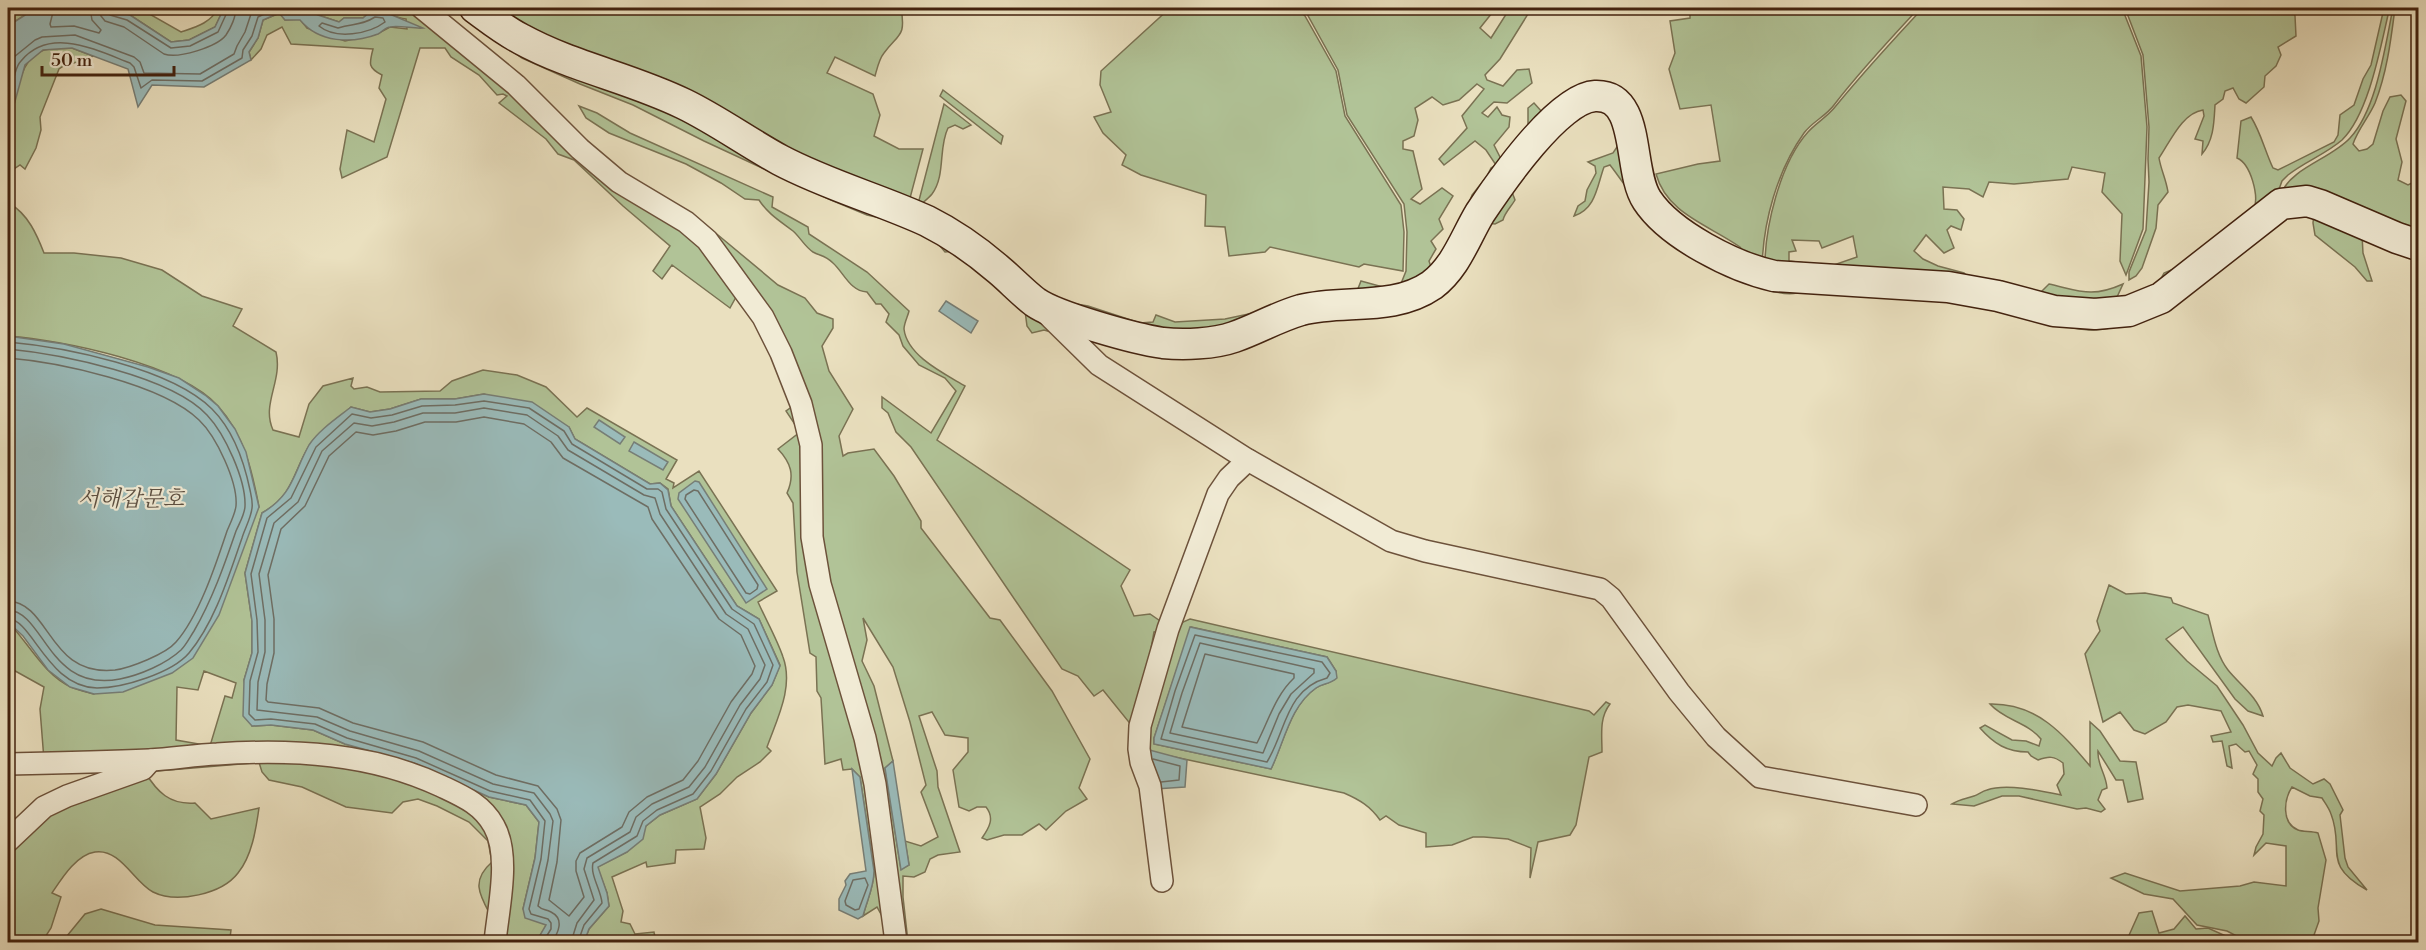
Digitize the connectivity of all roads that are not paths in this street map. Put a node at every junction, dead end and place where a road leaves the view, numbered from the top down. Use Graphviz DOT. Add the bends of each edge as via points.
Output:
graph roads {
  1 [pos="422,8"];
  2 [pos="475,8"];
  3 [pos="2418,245"];
  4 [pos="1035,302"];
  5 [pos="1248,460"];
  6 [pos="152,760"];
  7 [pos="8,764"];
  8 [pos="1916,805"];
  9 [pos="8,841"];
  10 [pos="1162,881"];
  11 [pos="495,942"];
  12 [pos="896,942"];
  1 -- 12 [label="street" via="516,85 619,182 686,222 707,240 763,317 801,404 811,445 812,537 875,784"];
  2 -- 4 [label="street" via="521,39 686,105 780,160 928,222 961,240"];
  3 -- 4 [label="street" via="2307,201 2281,204 2161,298 2129,310 2095,314 2054,310 1948,287 1774,276 1749,270 1690,239 1657,214 1644,198 1635,172 1625,112 1616,102 1594,96 1577,103 1533,141 1479,216 1452,265 1432,285 1405,299 1304,309 1231,338 1165,343 1122,333"];
  4 -- 5 [label="street" via="1099,365"];
  5 -- 8 [label="street" via="1391,541 1600,589 1611,598 1716,737 1760,777"];
  5 -- 10 [label="street" via="1218,494 1168,629 1140,726 1139,749 1150,786"];
  6 -- 7 [label="street"];
  6 -- 9 [label="street" via="143,769 44,807"];
  6 -- 11 [label="street" via="304,752 351,757 426,779 471,800 495,828 503,857"];
}
